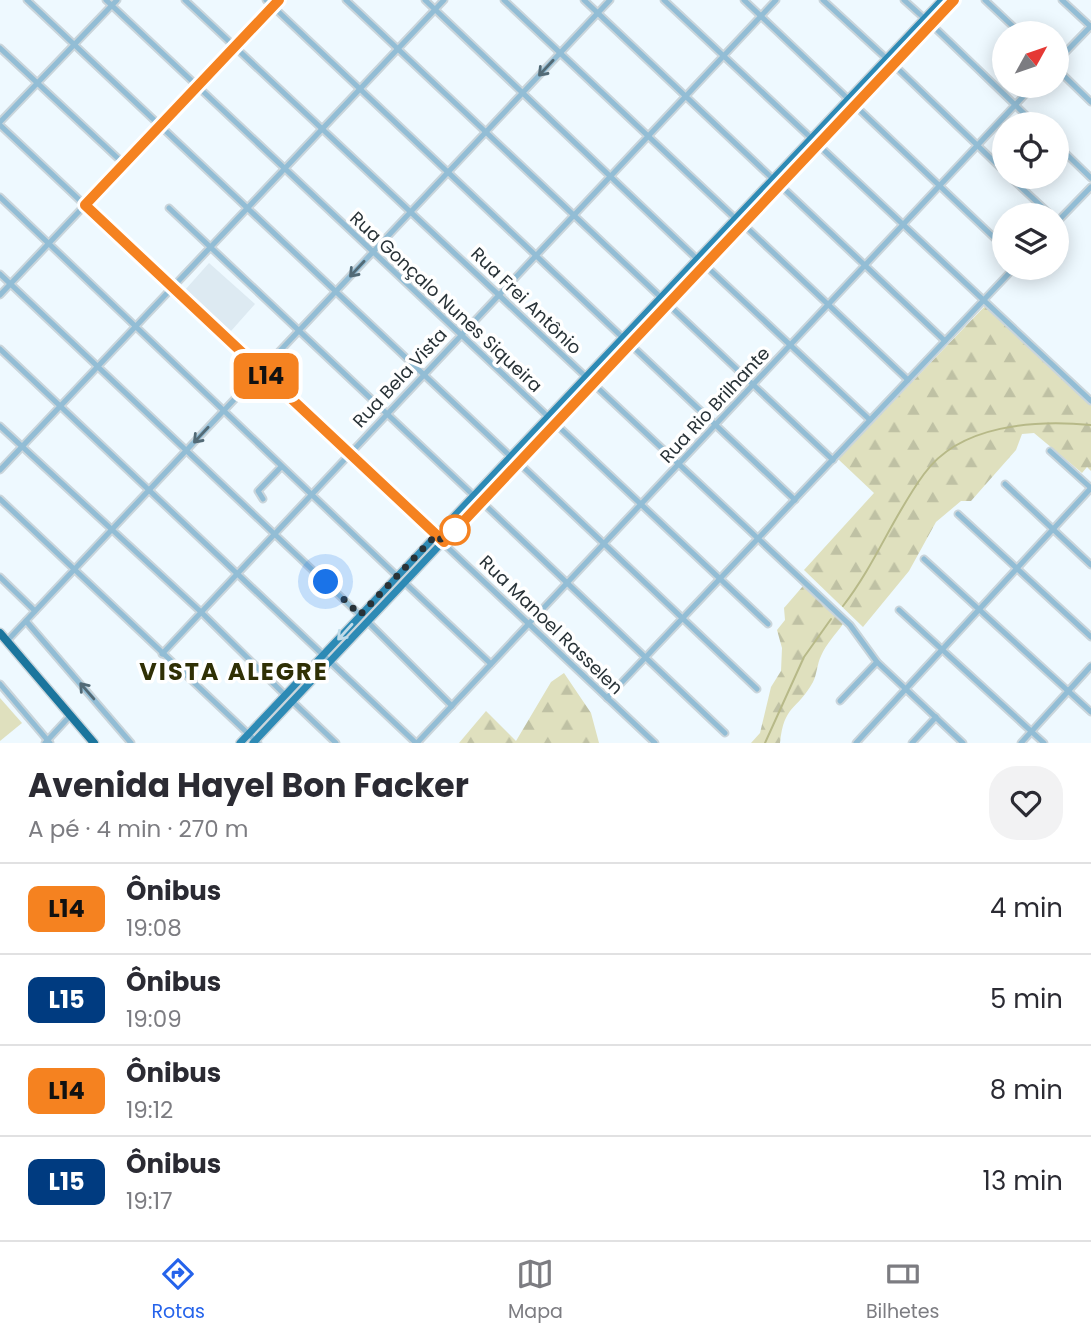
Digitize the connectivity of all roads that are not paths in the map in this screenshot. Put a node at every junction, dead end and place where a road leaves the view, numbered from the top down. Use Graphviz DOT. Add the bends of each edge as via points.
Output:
graph roads {
  1 [pos="27,0"];
  2 [pos="106,0"];
  3 [pos="117,0"];
  4 [pos="185,0"];
  5 [pos="266,0"];
  6 [pos="279,0"];
  7 [pos="346,0"];
  8 [pos="425,0"];
  9 [pos="444,0"];
  10 [pos="504,0"];
  11 [pos="584,0"];
  12 [pos="610,0"];
  13 [pos="664,0"];
  14 [pos="744,0"];
  15 [pos="776,0"];
  16 [pos="823,0"];
  17 [pos="904,0"];
  18 [pos="942,0"];
  19 [pos="954,0"];
  20 [pos="985,0"];
  21 [pos="1062,0"];
  22 [pos="112,6"];
  23 [pos="273,6"];
  24 [pos="435,10"];
  25 [pos="597,13"];
  26 [pos="761,16"];
  27 [pos="1007,21"];
  28 [pos="928,22"];
  29 [pos="1091,27"];
  30 [pos="75,45"];
  31 [pos="235,46"];
  32 [pos="0,48"];
  33 [pos="398,49"];
  34 [pos="1069,49"];
  35 [pos="560,53"];
  36 [pos="722,56"];
  37 [pos="887,59"];
  38 [pos="894,65"];
  39 [pos="1069,81"];
  40 [pos="37,86"];
  41 [pos="197,86"];
  42 [pos="360,89"];
  43 [pos="523,93"];
  44 [pos="684,97"];
  45 [pos="1022,98"];
  46 [pos="852,102"];
  47 [pos="1091,102"];
  48 [pos="1015,105"];
  49 [pos="1022,112"];
  50 [pos="0,123"];
  51 [pos="161,124"];
  52 [pos="323,128"];
  53 [pos="486,132"];
  54 [pos="648,135"];
  55 [pos="815,142"];
  56 [pos="976,145"];
  57 [pos="1069,157"];
  58 [pos="992,160"];
  59 [pos="124,164"];
  60 [pos="285,169"];
  61 [pos="448,172"];
  62 [pos="609,175"];
  63 [pos="1091,178"];
  64 [pos="773,179"];
  65 [pos="780,185"];
  66 [pos="939,185"];
  67 [pos="1091,187"];
  68 [pos="1023,189"];
  69 [pos="0,197"];
  70 [pos="1038,203"];
  71 [pos="85,205"];
  72 [pos="169,208"];
  73 [pos="247,209"];
  74 [pos="1069,210"];
  75 [pos="411,212"];
  76 [pos="573,214"];
  77 [pos="736,219"];
  78 [pos="743,224"];
  79 [pos="902,225"];
  80 [pos="992,236"];
  81 [pos="48,244"];
  82 [pos="210,247"];
  83 [pos="373,252"];
  84 [pos="536,255"];
  85 [pos="696,258"];
  86 [pos="705,265"];
  87 [pos="865,266"];
  88 [pos="0,274"];
  89 [pos="1003,280"];
  90 [pos="11,284"];
  91 [pos="172,288"];
  92 [pos="335,292"];
  93 [pos="498,293"];
  94 [pos="0,295"];
  95 [pos="660,297"];
  96 [pos="983,301"];
  97 [pos="668,303"];
  98 [pos="828,305"];
  99 [pos="135,327"];
  100 [pos="299,331"];
  101 [pos="460,334"];
  102 [pos="622,337"];
  103 [pos="945,341"];
  104 [pos="630,344"];
  105 [pos="790,345"];
  106 [pos="0,349"];
  107 [pos="98,366"];
  108 [pos="261,371"];
  109 [pos="424,374"];
  110 [pos="585,376"];
  111 [pos="908,380"];
  112 [pos="593,383"];
  113 [pos="752,384"];
  114 [pos="1091,401"];
  115 [pos="60,406"];
  116 [pos="223,412"];
  117 [pos="387,413"];
  118 [pos="547,416"];
  119 [pos="870,421"];
  120 [pos="556,423"];
  121 [pos="716,425"];
  122 [pos="0,426"];
  123 [pos="22,448"];
  124 [pos="186,451"];
  125 [pos="1050,451"];
  126 [pos="349,454"];
  127 [pos="510,456"];
  128 [pos="833,460"];
  129 [pos="519,463"];
  130 [pos="679,465"];
  131 [pos="281,467"];
  132 [pos="0,470"];
  133 [pos="1004,484"];
  134 [pos="1091,488"];
  135 [pos="149,490"];
  136 [pos="311,494"];
  137 [pos="473,495"];
  138 [pos="0,499"];
  139 [pos="263,499"];
  140 [pos="795,500"];
  141 [pos="482,502"];
  142 [pos="641,505"];
  143 [pos="958,514"];
  144 [pos="1053,529"];
  145 [pos="111,530"];
  146 [pos="274,533"];
  147 [pos="436,535"];
  148 [pos="758,539"];
  149 [pos="444,542"];
  150 [pos="605,545"];
  151 [pos="924,559"];
  152 [pos="1091,565"];
  153 [pos="1018,568"];
  154 [pos="73,571"];
  155 [pos="238,573"];
  156 [pos="397,576"];
  157 [pos="0,577"];
  158 [pos="721,578"];
  159 [pos="404,582"];
  160 [pos="567,585"];
  161 [pos="899,610"];
  162 [pos="980,610"];
  163 [pos="35,611"];
  164 [pos="201,612"];
  165 [pos="360,615"];
  166 [pos="682,618"];
  167 [pos="26,621"];
  168 [pos="367,621"];
  169 [pos="768,624"];
  170 [pos="529,625"];
  171 [pos="0,633"];
  172 [pos="1091,636"];
  173 [pos="7,641"];
  174 [pos="944,649"];
  175 [pos="162,654"];
  176 [pos="323,656"];
  177 [pos="645,658"];
  178 [pos="330,662"];
  179 [pos="877,662"];
  180 [pos="491,664"];
  181 [pos="1091,666"];
  182 [pos="0,684"];
  183 [pos="757,690"];
  184 [pos="906,690"];
  185 [pos="1068,691"];
  186 [pos="285,695"];
  187 [pos="607,698"];
  188 [pos="292,701"];
  189 [pos="840,701"];
  190 [pos="453,706"];
  191 [pos="1091,712"];
  192 [pos="71,716"];
  193 [pos="936,717"];
  194 [pos="1032,732"];
  195 [pos="725,733"];
  196 [pos="248,734"];
  197 [pos="48,742"];
  198 [pos="255,742"];
  199 [pos="94,743"];
  200 [pos="131,743"];
  201 [pos="240,743"];
  202 [pos="336,743"];
  203 [pos="416,743"];
  204 [pos="655,743"];
  205 [pos="856,743"];
  206 [pos="912,743"];
  207 [pos="963,743"];
  208 [pos="1021,743"];
  209 [pos="1044,743"];
  1 -- 30 [label="street"];
  2 -- 22 [label="street, Rua Gonçalo Nunes Siqueira"];
  3 -- 22 [label="street"];
  4 -- 31 [label="street, Rua Frei Antônio"];
  5 -- 23 [label="street"];
  6 -- 23 [label="street"];
  7 -- 33 [label="street"];
  8 -- 24 [label="street"];
  9 -- 24 [label="street"];
  10 -- 35 [label="street"];
  11 -- 25 [label="street"];
  12 -- 25 [label="street"];
  13 -- 36 [label="street"];
  14 -- 26 [label="street"];
  15 -- 26 [label="street, Rua Bela Vista"];
  16 -- 37 [label="street"];
  17 -- 28 [label="street"];
  18 -- 28 [label="main road"];
  19 -- 28 [label="main road"];
  20 -- 27 [label="street"];
  21 -- 29 [label="street"];
  22 -- 30 [label="street"];
  22 -- 41 [label="street, Rua Gonçalo Nunes Siqueira"];
  23 -- 31 [label="street"];
  23 -- 42 [label="street"];
  24 -- 33 [label="street"];
  24 -- 43 [label="street"];
  25 -- 35 [label="street"];
  25 -- 44 [label="street"];
  26 -- 36 [label="street, Rua Bela Vista"];
  26 -- 46 [label="street"];
  28 -- 37 [label="main road"];
  28 -- 38 [label="main road"];
  28 -- 48 [label="street"];
  29 -- 34 [label="street"];
  30 -- 40 [label="street"];
  30 -- 51 [label="street"];
  31 -- 41 [label="street"];
  31 -- 52 [label="street, Rua Frei Antônio"];
  32 -- 40 [label="street"];
  33 -- 42 [label="street"];
  33 -- 53 [label="street"];
  35 -- 43 [label="street, one-way"];
  35 -- 54 [label="street"];
  36 -- 44 [label="street, Rua Bela Vista"];
  36 -- 55 [label="street"];
  37 -- 46 [label="main road"];
  38 -- 46 [label="main road"];
  38 -- 56 [label="street"];
  39 -- 47 [label="street"];
  40 -- 50 [label="street"];
  40 -- 59 [label="street"];
  41 -- 51 [label="street"];
  41 -- 60 [label="street, Rua Gonçalo Nunes Siqueira"];
  42 -- 52 [label="street"];
  42 -- 61 [label="street"];
  43 -- 53 [label="street"];
  43 -- 62 [label="street"];
  44 -- 54 [label="street, Rua Bela Vista"];
  44 -- 64 [label="street"];
  45 -- 48 [label="street, Rua Rio Brilhante"];
  46 -- 55 [label="main road"];
  46 -- 66 [label="street"];
  48 -- 49 [label="street"];
  48 -- 56 [label="street, Rua Rio Brilhante"];
  50 -- 71 [label="street, Rua Manoel Rasselen"];
  51 -- 59 [label="street"];
  51 -- 73 [label="street"];
  52 -- 60 [label="street"];
  52 -- 75 [label="street, Rua Frei Antônio"];
  53 -- 61 [label="street"];
  53 -- 76 [label="street"];
  54 -- 62 [label="street, Rua Bela Vista"];
  54 -- 77 [label="street"];
  55 -- 64 [label="main road"];
  55 -- 65 [label="main road"];
  55 -- 79 [label="street"];
  56 -- 58 [label="street"];
  56 -- 66 [label="street, Rua Rio Brilhante"];
  57 -- 63 [label="street"];
  59 -- 71 [label="street"];
  60 -- 73 [label="street"];
  60 -- 83 [label="street, Rua Gonçalo Nunes Siqueira"];
  61 -- 75 [label="street"];
  61 -- 84 [label="street"];
  62 -- 76 [label="street, Rua Bela Vista"];
  62 -- 85 [label="street"];
  64 -- 77 [label="main road"];
  65 -- 78 [label="main road"];
  65 -- 87 [label="street"];
  66 -- 79 [label="street, Rua Rio Brilhante"];
  66 -- 80 [label="street"];
  67 -- 74 [label="street"];
  68 -- 70 [label="street"];
  69 -- 81 [label="street"];
  71 -- 81 [label="street"];
  71 -- 91 [label="street, Rua Manoel Rasselen"];
  72 -- 82 [label="street"];
  73 -- 82 [label="street"];
  73 -- 92 [label="street"];
  75 -- 83 [label="street"];
  75 -- 93 [label="street, Rua Frei Antônio"];
  76 -- 84 [label="street, Rua Bela Vista"];
  76 -- 95 [label="street"];
  77 -- 85 [label="main road"];
  78 -- 86 [label="main road"];
  78 -- 98 [label="street"];
  79 -- 87 [label="street, Rua Rio Brilhante"];
  79 -- 96 [label="street"];
  81 -- 90 [label="street"];
  81 -- 99 [label="street"];
  82 -- 91 [label="street"];
  82 -- 100 [label="street"];
  83 -- 92 [label="street, one-way"];
  83 -- 101 [label="street, Rua Gonçalo Nunes Siqueira"];
  84 -- 93 [label="street, Rua Bela Vista"];
  84 -- 102 [label="street"];
  85 -- 95 [label="main road"];
  86 -- 97 [label="main road"];
  86 -- 105 [label="street"];
  87 -- 98 [label="street, Rua Rio Brilhante"];
  87 -- 103 [label="street"];
  88 -- 90 [label="street"];
  89 -- 96 [label="street"];
  90 -- 94 [label="street"];
  90 -- 107 [label="street"];
  91 -- 99 [label="street"];
  91 -- 108 [label="street, Rua Manoel Rasselen"];
  92 -- 100 [label="street"];
  92 -- 109 [label="street"];
  93 -- 101 [label="street, Rua Bela Vista"];
  93 -- 110 [label="street, Rua Frei Antônio"];
  95 -- 97 [label="street"];
  95 -- 102 [label="main road"];
  96 -- 103 [label="street"];
  96 -- 114 [label="street"];
  97 -- 104 [label="main road"];
  97 -- 113 [label="street"];
  98 -- 105 [label="street, Rua Rio Brilhante"];
  98 -- 111 [label="street"];
  99 -- 107 [label="street"];
  99 -- 116 [label="street"];
  100 -- 108 [label="street"];
  100 -- 117 [label="street"];
  101 -- 109 [label="street, Rua Bela Vista"];
  101 -- 118 [label="street, Rua Gonçalo Nunes Siqueira"];
  102 -- 110 [label="main road"];
  103 -- 111 [label="street"];
  104 -- 112 [label="main road"];
  104 -- 121 [label="street"];
  105 -- 113 [label="street, Rua Rio Brilhante"];
  105 -- 119 [label="street"];
  106 -- 115 [label="street"];
  107 -- 115 [label="street"];
  107 -- 124 [label="street"];
  108 -- 116 [label="street"];
  108 -- 126 [label="street, Rua Manoel Rasselen"];
  109 -- 117 [label="street, Rua Bela Vista"];
  109 -- 127 [label="street"];
  110 -- 112 [label="street, Rua Frei Antônio"];
  110 -- 118 [label="main road"];
  111 -- 119 [label="street"];
  112 -- 120 [label="main road"];
  112 -- 130 [label="street, Rua Frei Antônio"];
  113 -- 121 [label="street, Rua Rio Brilhante"];
  113 -- 128 [label="street"];
  115 -- 123 [label="street"];
  115 -- 135 [label="street"];
  116 -- 124 [label="street, one-way"];
  116 -- 131 [label="street"];
  117 -- 126 [label="street, Rua Bela Vista"];
  117 -- 137 [label="street"];
  118 -- 120 [label="street, Rua Gonçalo Nunes Siqueira"];
  118 -- 127 [label="main road"];
  119 -- 128 [label="street"];
  120 -- 129 [label="main road"];
  120 -- 142 [label="street, Rua Gonçalo Nunes Siqueira"];
  121 -- 130 [label="street, Rua Rio Brilhante"];
  121 -- 140 [label="street"];
  122 -- 123 [label="street"];
  123 -- 132 [label="street"];
  123 -- 145 [label="street"];
  124 -- 135 [label="street"];
  124 -- 146 [label="street"];
  125 -- 134 [label="street"];
  126 -- 136 [label="street, Rua Bela Vista"];
  126 -- 147 [label="street, Rua Manoel Rasselen"];
  127 -- 137 [label="main road"];
  128 -- 140 [label="street"];
  129 -- 141 [label="main road"];
  129 -- 150 [label="street"];
  130 -- 142 [label="street, Rua Rio Brilhante"];
  130 -- 148 [label="street, Rua Frei Antônio"];
  131 -- 136 [label="street"];
  131 -- 139 [label="street" via="258,491"];
  133 -- 144 [label="street"];
  134 -- 144 [label="street"];
  135 -- 145 [label="street"];
  135 -- 155 [label="street"];
  136 -- 146 [label="street, Rua Bela Vista"];
  136 -- 156 [label="street"];
  137 -- 147 [label="main road"];
  138 -- 154 [label="street"];
  140 -- 148 [label="street"];
  141 -- 149 [label="main road"];
  141 -- 160 [label="street"];
  142 -- 150 [label="street, Rua Rio Brilhante"];
  142 -- 158 [label="street, Rua Gonçalo Nunes Siqueira"];
  143 -- 153 [label="street"];
  144 -- 152 [label="street"];
  144 -- 153 [label="street"];
  145 -- 154 [label="street"];
  145 -- 164 [label="street"];
  146 -- 155 [label="street, Rua Bela Vista"];
  146 -- 165 [label="street"];
  147 -- 149 [label="street, Rua Manoel Rasselen"];
  147 -- 156 [label="main road"];
  148 -- 158 [label="street"];
  148 -- 179 [label="street, Rua Frei Antônio" via="844,620"];
  149 -- 159 [label="main road"];
  149 -- 170 [label="street, Rua Manoel Rasselen"];
  150 -- 160 [label="street, Rua Rio Brilhante"];
  150 -- 166 [label="street"];
  151 -- 162 [label="street"];
  153 -- 162 [label="street"];
  153 -- 172 [label="street"];
  154 -- 163 [label="street"];
  154 -- 175 [label="street"];
  155 -- 164 [label="street, Rua Bela Vista"];
  155 -- 176 [label="street"];
  156 -- 165 [label="main road"];
  157 -- 163 [label="street"];
  158 -- 166 [label="street"];
  158 -- 169 [label="street, Rua Gonçalo Nunes Siqueira"];
  159 -- 168 [label="main road"];
  159 -- 180 [label="street"];
  160 -- 170 [label="street, Rua Rio Brilhante"];
  160 -- 177 [label="street"];
  161 -- 174 [label="street"];
  162 -- 174 [label="street"];
  162 -- 185 [label="street"];
  163 -- 167 [label="street"];
  164 -- 175 [label="street, Rua Bela Vista"];
  164 -- 186 [label="street"];
  165 -- 176 [label="main road, one-way"];
  166 -- 177 [label="street"];
  166 -- 183 [label="street"];
  167 -- 173 [label="street"];
  200 -- 167 [label="street, one-way"];
  168 -- 178 [label="main road"];
  168 -- 190 [label="street"];
  170 -- 180 [label="street, Rua Rio Brilhante"];
  170 -- 187 [label="street, Rua Manoel Rasselen"];
  171 -- 173 [label="highway"];
  173 -- 192 [label="highway"];
  174 -- 184 [label="street"];
  174 -- 194 [label="street"];
  175 -- 196 [label="street"];
  176 -- 178 [label="street"];
  176 -- 186 [label="main road"];
  177 -- 187 [label="street"];
  177 -- 195 [label="street"];
  178 -- 188 [label="main road"];
  178 -- 203 [label="street"];
  179 -- 184 [label="street, Rua Frei Antônio"];
  179 -- 189 [label="street"];
  180 -- 190 [label="street, Rua Rio Brilhante"];
  181 -- 185 [label="street"];
  182 -- 197 [label="street"];
  184 -- 193 [label="street, Rua Frei Antônio"];
  184 -- 205 [label="street"];
  185 -- 191 [label="street"];
  185 -- 194 [label="street"];
  186 -- 196 [label="main road"];
  187 -- 204 [label="street, Rua Manoel Rasselen"];
  188 -- 198 [label="main road"];
  188 -- 202 [label="street"];
  190 -- 203 [label="street, Rua Rio Brilhante"];
  192 -- 197 [label="street"];
  192 -- 199 [label="highway"];
  193 -- 206 [label="street"];
  193 -- 207 [label="street, Rua Frei Antônio"];
  194 -- 208 [label="street"];
  194 -- 209 [label="street"];
  196 -- 198 [label="street"];
  196 -- 201 [label="main road"];
}
